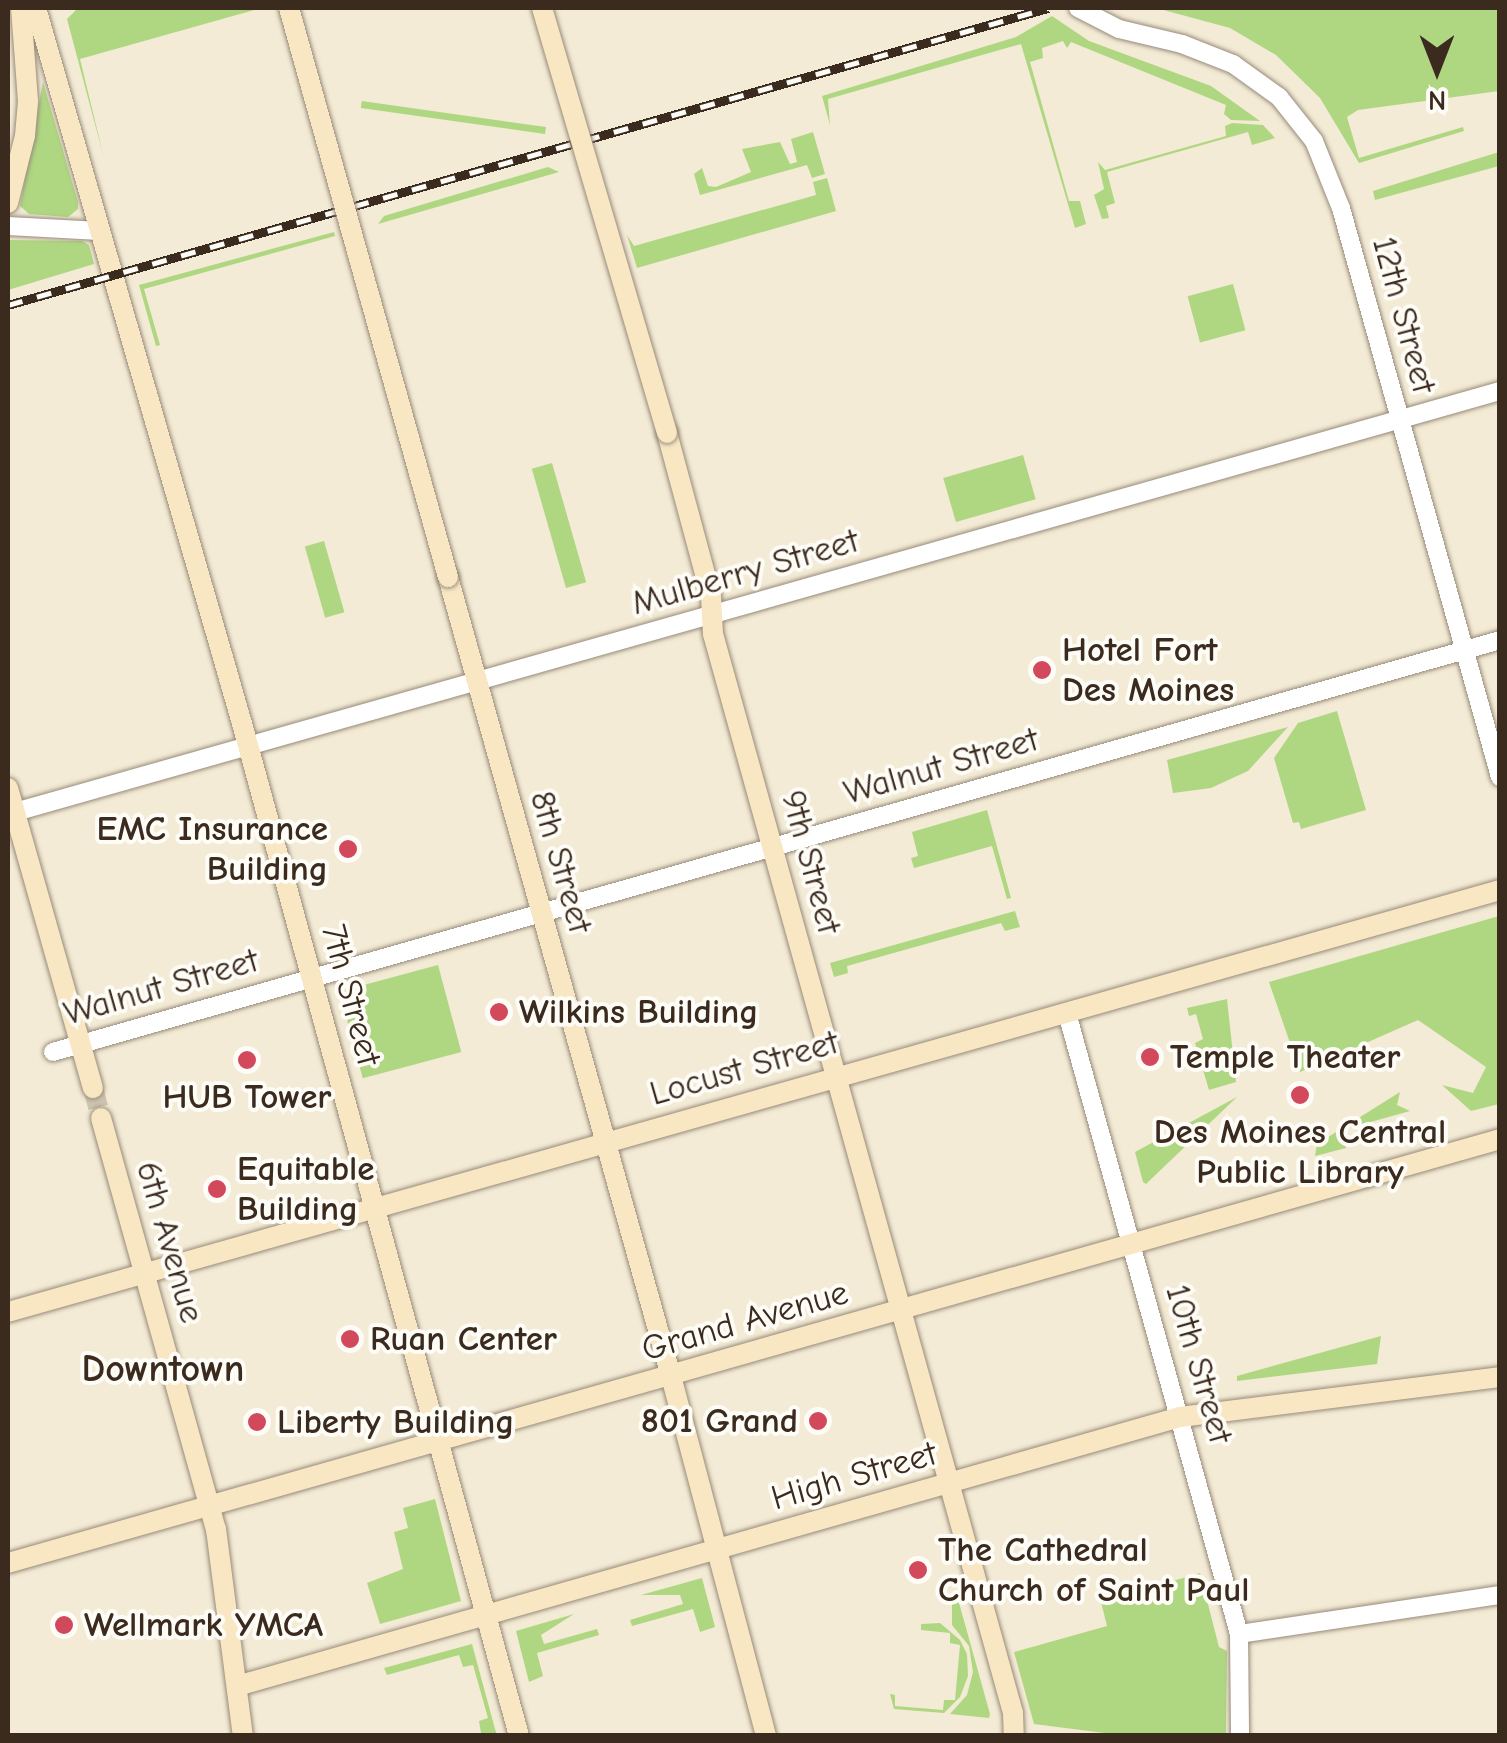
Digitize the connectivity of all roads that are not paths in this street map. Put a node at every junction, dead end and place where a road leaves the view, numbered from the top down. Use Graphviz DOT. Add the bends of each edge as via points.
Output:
graph roads {
  1 [pos="21,8"];
  2 [pos="36,8"];
  3 [pos="289,8"];
  4 [pos="542,8"];
  5 [pos="1078,8"];
  6 [pos="8,202"];
  7 [pos="8,226"];
  8 [pos="100,231"];
  9 [pos="1500,390"];
  10 [pos="1398,420"];
  11 [pos="712,615"];
  12 [pos="1500,640"];
  13 [pos="1464,650"];
  14 [pos="477,682"];
  15 [pos="249,746"];
  16 [pos="1500,777"];
  17 [pos="8,788"];
  18 [pos="11,813"];
  19 [pos="773,847"];
  20 [pos="1500,890"];
  21 [pos="542,912"];
  22 [pos="313,978"];
  23 [pos="1068,1013"];
  24 [pos="80,1044"];
  25 [pos="53,1052"];
  26 [pos="835,1075"];
  27 [pos="93,1088"];
  28 [pos="101,1118"];
  29 [pos="1500,1140"];
  30 [pos="606,1142"];
  31 [pos="377,1210"];
  32 [pos="1132,1244"];
  33 [pos="146,1274"];
  34 [pos="8,1312"];
  35 [pos="901,1312"];
  36 [pos="671,1376"];
  37 [pos="1500,1378"];
  38 [pos="1180,1416"];
  39 [pos="438,1442"];
  40 [pos="949,1482"];
  41 [pos="210,1506"];
  42 [pos="718,1548"];
  43 [pos="8,1563"];
  44 [pos="1500,1595"];
  45 [pos="487,1614"];
  46 [pos="1239,1634"];
  47 [pos="237,1686"];
  48 [pos="243,1736"];
  49 [pos="520,1736"];
  50 [pos="766,1736"];
  51 [pos="1014,1736"];
  52 [pos="1240,1736"];
  1 -- 6 [label="main road" via="28,101"];
  2 -- 8 [label="main road, 7th Street"];
  3 -- 14 [label="main road, 8th Street, bridge"];
  4 -- 11 [label="main road, 9th Street, bridge" via="712,596"];
  5 -- 10 [label="street, 12th Street" via="1118,29 1233,64 1298,116 1341,208"];
  7 -- 8 [label="street"];
  8 -- 15 [label="main road, 7th Street"];
  9 -- 10 [label="street, Mulberry Street"];
  10 -- 11 [label="street, Mulberry Street"];
  10 -- 13 [label="street, 12th Street"];
  11 -- 14 [label="street, Mulberry Street"];
  11 -- 19 [label="main road, 9th Street"];
  12 -- 13 [label="street, Walnut Street"];
  13 -- 16 [label="street, 12th Street"];
  13 -- 19 [label="street, Walnut Street"];
  14 -- 15 [label="street, Mulberry Street"];
  14 -- 21 [label="main road, 8th Street"];
  15 -- 18 [label="street, Mulberry Street"];
  15 -- 22 [label="main road, 7th Street"];
  17 -- 18 [label="main road"];
  18 -- 24 [label="main road"];
  19 -- 21 [label="street, Walnut Street"];
  19 -- 26 [label="main road, 9th Street"];
  20 -- 23 [label="main road, Locust Street"];
  21 -- 22 [label="street, Walnut Street"];
  21 -- 30 [label="main road, 8th Street"];
  22 -- 24 [label="street, Walnut Street"];
  22 -- 31 [label="main road, 7th Street"];
  23 -- 26 [label="main road, Locust Street"];
  23 -- 32 [label="street, 10th Street"];
  24 -- 25 [label="street, Walnut Street"];
  24 -- 27 [label="main road"];
  26 -- 30 [label="main road, Locust Street"];
  26 -- 35 [label="main road, 9th Street"];
  28 -- 33 [label="main road, 6th Avenue"];
  29 -- 32 [label="main road, Grand Avenue"];
  30 -- 31 [label="main road, Locust Street"];
  30 -- 36 [label="main road, 8th Street"];
  31 -- 33 [label="main road, Locust Street"];
  31 -- 39 [label="main road, 7th Street"];
  32 -- 35 [label="main road, Grand Avenue"];
  32 -- 38 [label="street, 10th Street"];
  33 -- 34 [label="main road, Locust Street"];
  33 -- 41 [label="main road, 6th Avenue"];
  35 -- 36 [label="main road, Grand Avenue"];
  35 -- 40 [label="main road, 9th Street"];
  36 -- 39 [label="main road, Grand Avenue"];
  36 -- 42 [label="main road, 8th Street"];
  37 -- 38 [label="main road, High Street"];
  38 -- 40 [label="main road, High Street"];
  38 -- 46 [label="street, 10th Street"];
  39 -- 41 [label="main road, Grand Avenue"];
  39 -- 45 [label="main road, 7th Street"];
  40 -- 42 [label="main road, High Street"];
  40 -- 51 [label="main road, 9th Street"];
  41 -- 43 [label="main road, Grand Avenue"];
  41 -- 47 [label="main road, 6th Avenue"];
  42 -- 45 [label="main road, High Street"];
  42 -- 50 [label="main road, 8th Street"];
  44 -- 46 [label="street"];
  45 -- 47 [label="main road, High Street"];
  45 -- 49 [label="main road, 7th Street"];
  46 -- 52 [label="street, 10th Street"];
  47 -- 48 [label="main road, 6th Avenue"];
}
